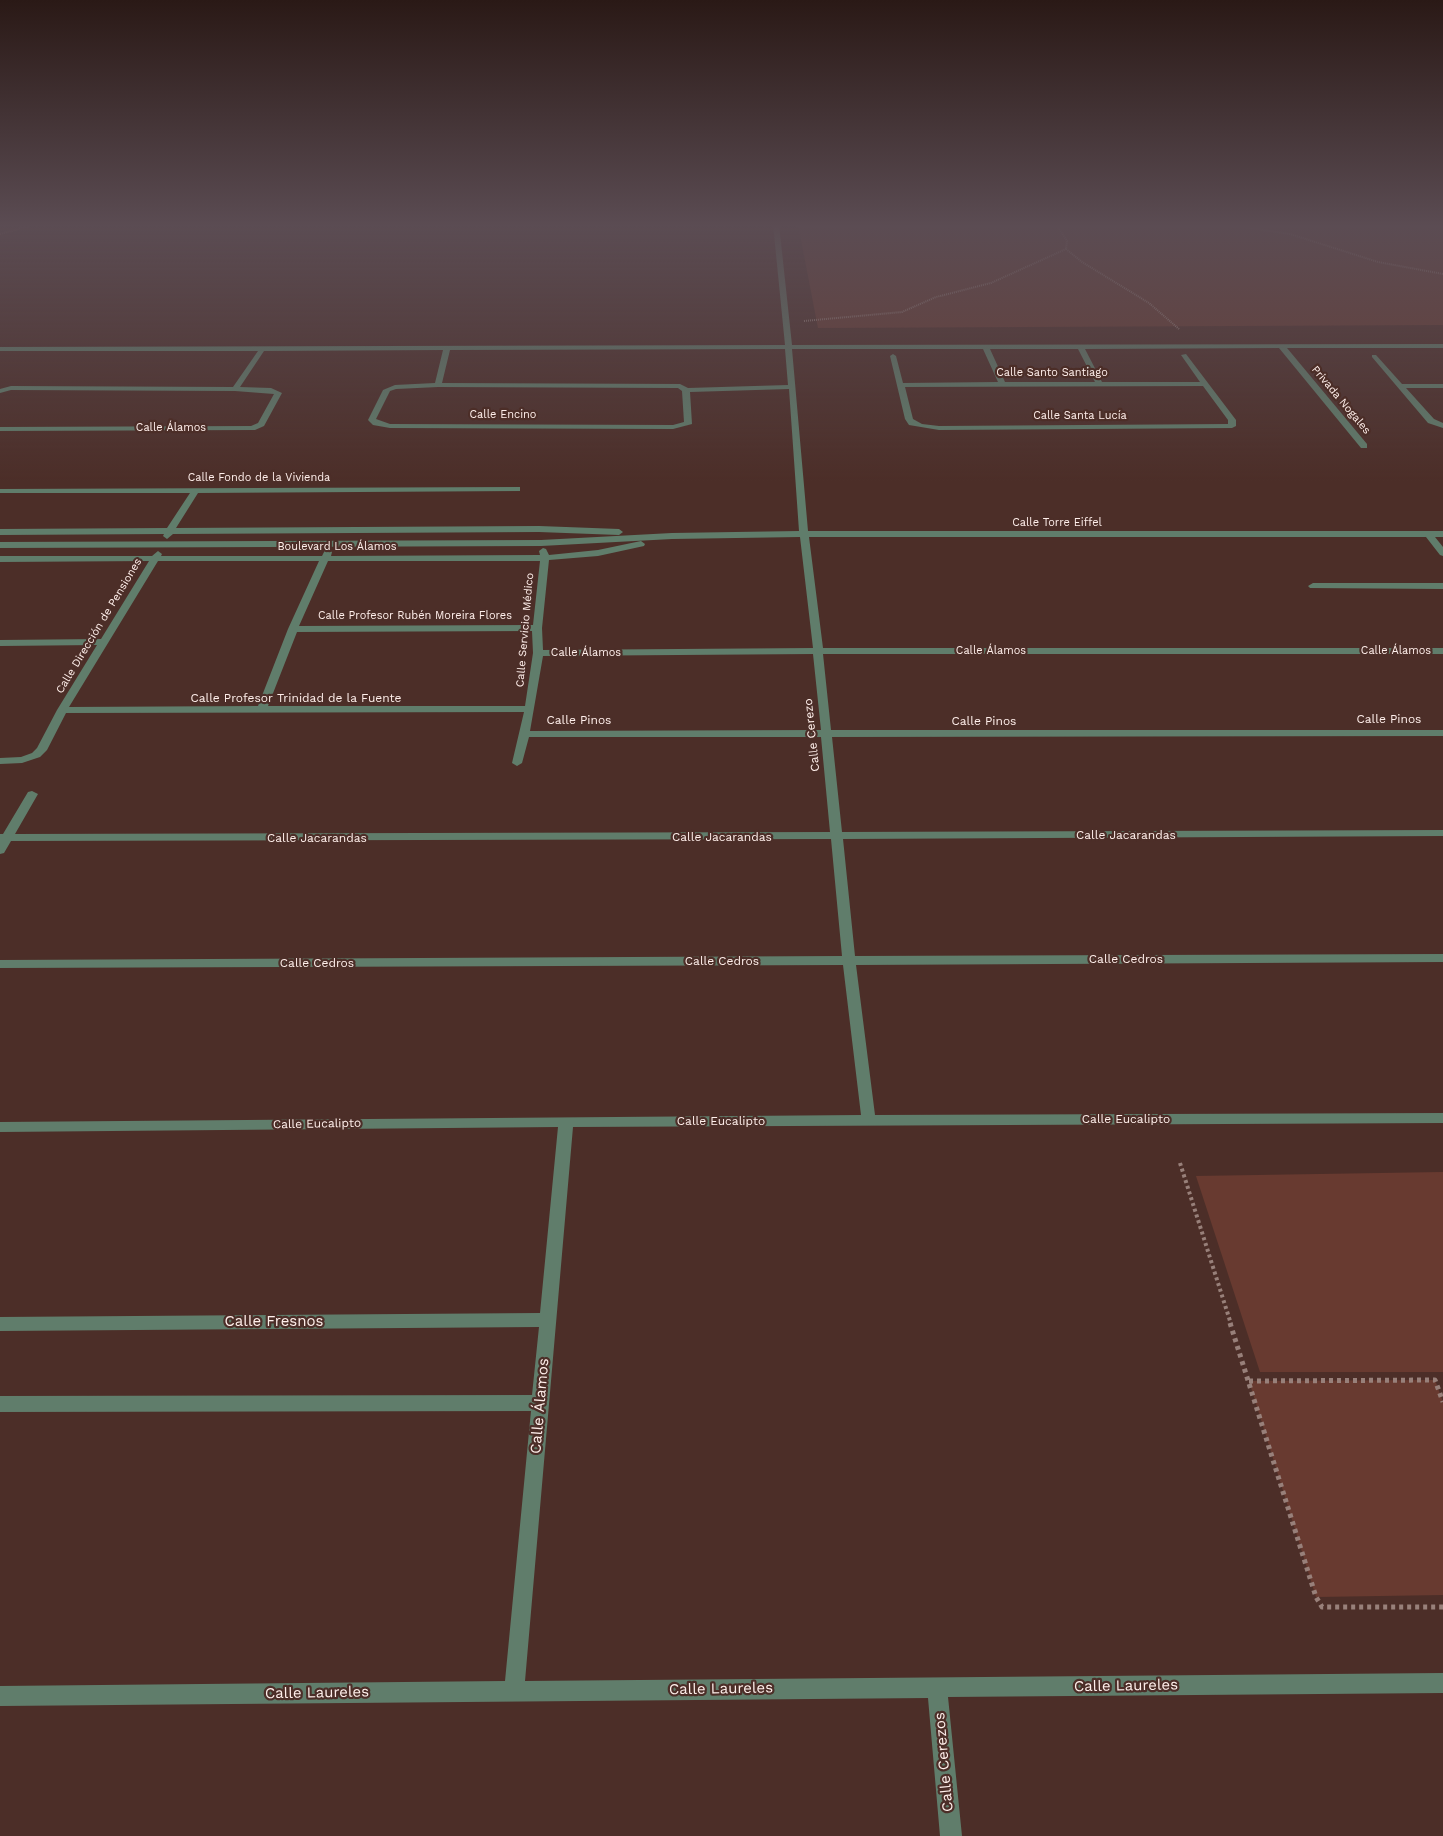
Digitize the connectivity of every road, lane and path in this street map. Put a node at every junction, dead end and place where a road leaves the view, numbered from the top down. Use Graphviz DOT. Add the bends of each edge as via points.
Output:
graph roads {
  1 [pos="785,310"];
  2 [pos="907,310"];
  3 [pos="1157,310"];
  4 [pos="786,323"];
  5 [pos="1181,330"];
  6 [pos="1281,346"];
  7 [pos="1443,346"];
  8 [pos="788,347"];
  9 [pos="986,347"];
  10 [pos="1081,348"];
  11 [pos="0,349"];
  12 [pos="262,349"];
  13 [pos="447,349"];
  14 [pos="1184,355"];
  15 [pos="893,356"];
  16 [pos="1374,356"];
  17 [pos="1002,384"];
  18 [pos="1100,384"];
  19 [pos="1204,384"];
  20 [pos="900,385"];
  21 [pos="438,386"];
  22 [pos="1401,386"];
  23 [pos="1443,386"];
  24 [pos="792,387"];
  25 [pos="234,389"];
  26 [pos="686,390"];
  27 [pos="0,391"];
  28 [pos="1443,426"];
  29 [pos="0,429"];
  30 [pos="1364,446"];
  31 [pos="518,489"];
  32 [pos="0,490"];
  33 [pos="196,490"];
  34 [pos="538,529"];
  35 [pos="338,530"];
  36 [pos="170,531"];
  37 [pos="0,532"];
  38 [pos="804,534"];
  39 [pos="1428,534"];
  40 [pos="1443,534"];
  41 [pos="672,536"];
  42 [pos="333,543"];
  43 [pos="541,543"];
  44 [pos="0,545"];
  45 [pos="163,545"];
  46 [pos="1443,553"];
  47 [pos="325,558"];
  48 [pos="545,558"];
  49 [pos="0,559"];
  50 [pos="155,559"];
  51 [pos="1313,586"];
  52 [pos="1443,586"];
  53 [pos="537,628"];
  54 [pos="293,629"];
  55 [pos="105,642"];
  56 [pos="0,643"];
  57 [pos="818,651"];
  58 [pos="1443,651"];
  59 [pos="538,653"];
  60 [pos="530,709"];
  61 [pos="62,710"];
  62 [pos="262,711"];
  63 [pos="1443,733"];
  64 [pos="525,734"];
  65 [pos="826,735"];
  66 [pos="0,761"];
  67 [pos="517,763"];
  68 [pos="32,794"];
  69 [pos="1443,833"];
  70 [pos="836,837"];
  71 [pos="4,838"];
  72 [pos="0,850"];
  73 [pos="1443,958"];
  74 [pos="849,960"];
  75 [pos="0,964"];
  76 [pos="1443,1118"];
  77 [pos="869,1120"];
  78 [pos="566,1122"];
  79 [pos="0,1127"];
  80 [pos="1180,1163"];
  81 [pos="548,1320"];
  82 [pos="0,1324"];
  83 [pos="1249,1381"];
  84 [pos="1443,1402"];
  85 [pos="540,1403"];
  86 [pos="0,1404"];
  87 [pos="1443,1607"];
  88 [pos="1443,1683"];
  89 [pos="937,1687"];
  90 [pos="514,1691"];
  91 [pos="0,1696"];
  92 [pos="951,1836"];
  1 -- 4 [label="street, Calle Cerezo"];
  2 -- 4 [label="path"];
  3 -- 5 [label="path"];
  4 -- 8 [label="street, Calle Cerezo"];
  6 -- 7 [label="street"];
  6 -- 10 [label="street"];
  6 -- 30 [label="street, Privada Nogales"];
  8 -- 9 [label="street"];
  8 -- 13 [label="street"];
  8 -- 24 [label="street, Calle Cerezo"];
  9 -- 10 [label="street"];
  9 -- 17 [label="street"];
  10 -- 18 [label="street"];
  11 -- 12 [label="street"];
  12 -- 13 [label="street"];
  12 -- 25 [label="street"];
  13 -- 21 [label="street"];
  14 -- 19 [label="street, Calle Santa Lucía"];
  15 -- 20 [label="street, Calle Santa Lucía"];
  16 -- 22 [label="street"];
  17 -- 18 [label="street, Calle Santo Santiago"];
  17 -- 20 [label="street, Calle Santo Santiago"];
  18 -- 19 [label="street, Calle Santo Santiago"];
  19 -- 20 [label="street, Calle Santa Lucía" via="1232,420 1232,426 927,427 915,425 909,419"];
  21 -- 26 [label="street, Calle Encino" via="680,386"];
  21 -- 26 [label="street, Calle Encino" via="387,390 372,420 390,426 680,426 688,424"];
  22 -- 23 [label="street"];
  22 -- 28 [label="street" via="1430,421"];
  24 -- 26 [label="street, Calle Encino"];
  24 -- 38 [label="street, Calle Cerezo"];
  25 -- 27 [label="street, Calle Álamos" via="10,388"];
  25 -- 29 [label="street, Calle Álamos" via="278,393 258,426 248,428"];
  31 -- 33 [label="street, Calle Fondo de la Vivienda"];
  32 -- 33 [label="street, Calle Fondo de la Vivienda"];
  33 -- 36 [label="street, Calle Dirección de Pensiones"];
  34 -- 35 [label="street, Boulevard Los Álamos"];
  34 -- 41 [label="street, Boulevard Los Álamos"];
  34 -- 43 [label="street, Calle Servicio Médico"];
  35 -- 36 [label="street, Boulevard Los Álamos"];
  35 -- 42 [label="street"];
  36 -- 37 [label="street, Boulevard Los Álamos"];
  36 -- 45 [label="street, Calle Dirección de Pensiones"];
  38 -- 39 [label="street, Calle Torre Eiffel"];
  38 -- 41 [label="street, Calle Torre Eiffel"];
  38 -- 57 [label="street, Calle Cerezo"];
  39 -- 40 [label="street, Calle Torre Eiffel"];
  39 -- 46 [label="street"];
  41 -- 43 [label="street, Boulevard Los Álamos"];
  41 -- 48 [label="street, Boulevard Los Álamos" via="598,553"];
  42 -- 43 [label="street, Boulevard Los Álamos"];
  42 -- 45 [label="street, Boulevard Los Álamos"];
  42 -- 47 [label="street"];
  43 -- 48 [label="street, Calle Servicio Médico"];
  44 -- 45 [label="street, Boulevard Los Álamos"];
  45 -- 50 [label="street, Calle Dirección de Pensiones"];
  47 -- 48 [label="street, Boulevard Los Álamos"];
  47 -- 50 [label="street, Boulevard Los Álamos"];
  47 -- 54 [label="street"];
  48 -- 53 [label="street, Calle Servicio Médico"];
  49 -- 50 [label="street, Boulevard Los Álamos"];
  50 -- 55 [label="street, Calle Dirección de Pensiones"];
  51 -- 52 [label="street"];
  53 -- 54 [label="street, Calle Profesor Rubén Moreira Flores"];
  53 -- 59 [label="street, Calle Servicio Médico"];
  54 -- 62 [label="street"];
  55 -- 56 [label="street"];
  55 -- 61 [label="street, Calle Dirección de Pensiones"];
  57 -- 58 [label="street, Calle Álamos"];
  57 -- 59 [label="street, Calle Álamos"];
  57 -- 65 [label="street, Calle Cerezo"];
  59 -- 60 [label="street, Calle Servicio Médico"];
  60 -- 62 [label="street, Calle Profesor Trinidad de la Fuente"];
  60 -- 64 [label="street, Calle Servicio Médico"];
  61 -- 62 [label="street, Calle Profesor Trinidad de la Fuente"];
  61 -- 66 [label="street, Calle Dirección de Pensiones" via="42,750 30,758"];
  63 -- 65 [label="street, Calle Pinos"];
  64 -- 65 [label="street, Calle Pinos"];
  64 -- 67 [label="street, Calle Servicio Médico"];
  65 -- 70 [label="street, Calle Cerezo"];
  68 -- 71 [label="street"];
  69 -- 70 [label="street, Calle Jacarandas"];
  70 -- 71 [label="street, Calle Jacarandas"];
  70 -- 74 [label="street, Calle Cerezo"];
  71 -- 72 [label="street"];
  73 -- 74 [label="street, Calle Cedros"];
  74 -- 75 [label="street, Calle Cedros"];
  74 -- 77 [label="street, Calle Cerezo"];
  76 -- 77 [label="street, Calle Eucalipto"];
  77 -- 78 [label="street, Calle Eucalipto"];
  78 -- 79 [label="street, Calle Eucalipto"];
  78 -- 81 [label="street, Calle Álamos"];
  80 -- 83 [label="path"];
  81 -- 82 [label="street, Calle Fresnos"];
  81 -- 85 [label="street, Calle Álamos"];
  83 -- 84 [label="path" via="1435,1380"];
  83 -- 87 [label="path" via="1316,1597 1322,1607"];
  85 -- 86 [label="street"];
  85 -- 90 [label="street, Calle Álamos"];
  88 -- 89 [label="street, Calle Laureles"];
  89 -- 90 [label="street, Calle Laureles"];
  89 -- 92 [label="street, Calle Cerezos"];
  90 -- 91 [label="street, Calle Laureles"];
}
